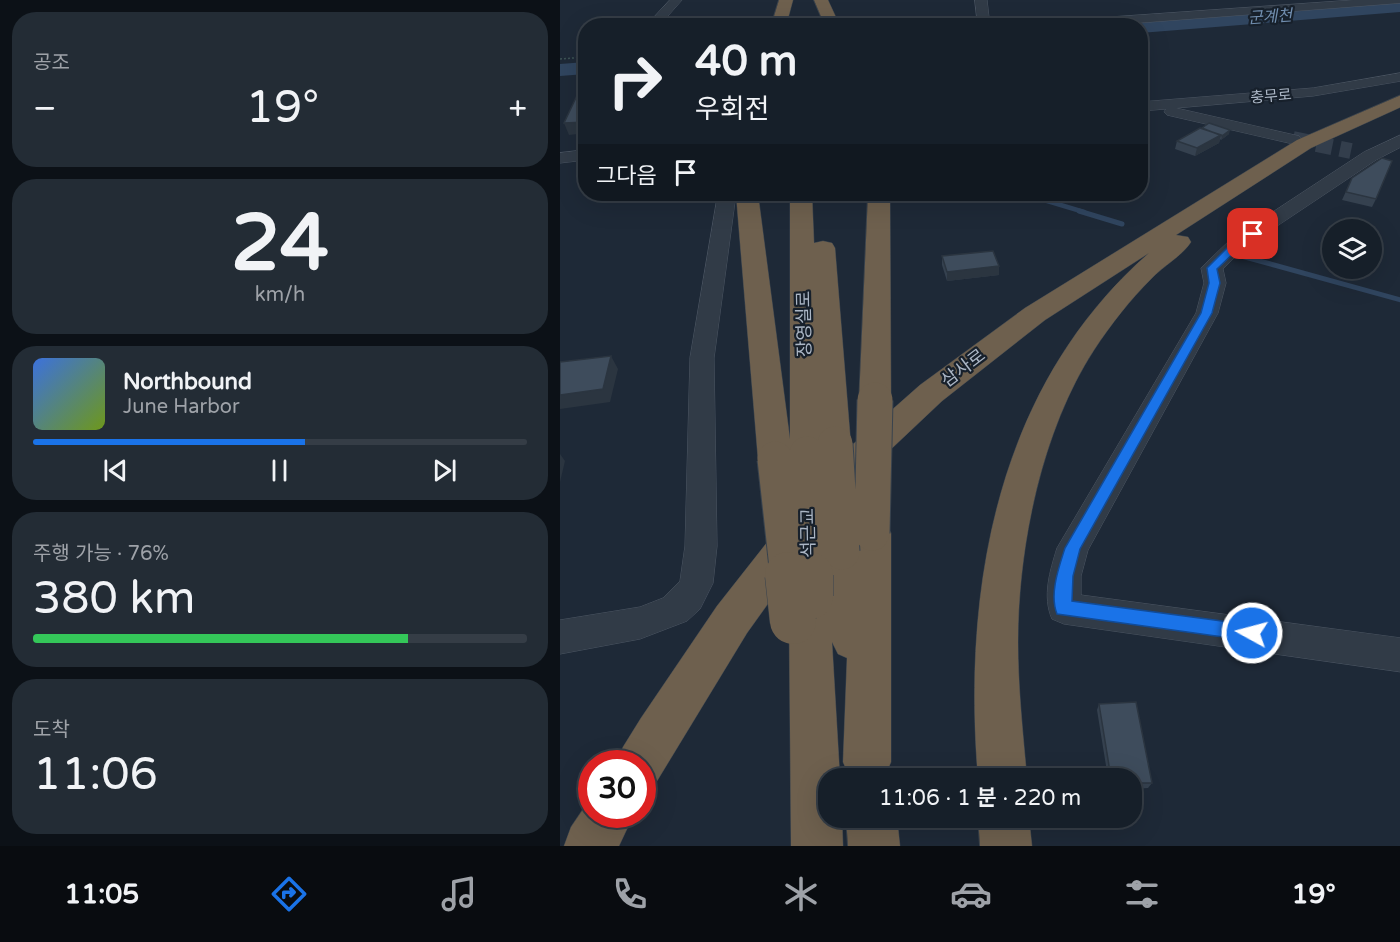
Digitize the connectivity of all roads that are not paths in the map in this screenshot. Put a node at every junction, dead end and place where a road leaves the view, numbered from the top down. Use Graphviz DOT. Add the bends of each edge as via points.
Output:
graph roads {
  1 [pos="676,0"];
  2 [pos="786,0"];
  3 [pos="821,0"];
  4 [pos="981,0"];
  5 [pos="1400,0"];
  6 [pos="1172,4"];
  7 [pos="1256,4"];
  8 [pos="659,18"];
  9 [pos="780,18"];
  10 [pos="829,18"];
  11 [pos="983,18"];
  12 [pos="1119,18"];
  13 [pos="1400,77"];
  14 [pos="1400,100"];
  15 [pos="1164,105"];
  16 [pos="1148,106"];
  17 [pos="1400,113"];
  18 [pos="1293,139"];
  19 [pos="1400,140"];
  20 [pos="1361,154"];
  21 [pos="578,156"];
  22 [pos="560,158"];
  23 [pos="1400,162"];
  24 [pos="726,201"];
  25 [pos="748,201"];
  26 [pos="800,201"];
  27 [pos="820,201"];
  28 [pos="879,201"];
  29 [pos="806,452"];
  30 [pos="857,543"];
  31 [pos="560,637"];
  32 [pos="1400,655"];
  33 [pos="649,750"];
  34 [pos="868,768"];
  35 [pos="1002,768"];
  36 [pos="601,828"];
  37 [pos="873,828"];
  38 [pos="1005,828"];
  39 [pos="817,839"];
  40 [pos="590,846"];
  41 [pos="874,846"];
  42 [pos="1006,846"];
  1 -- 8 [label="street"];
  2 -- 9 [label="highway"];
  3 -- 10 [label="highway"];
  4 -- 11 [label="street"];
  5 -- 7 [label="street"];
  6 -- 7 [label="street" via="1239,0"];
  7 -- 12 [label="street"];
  13 -- 15 [label="street, 충무로" via="1313,92"];
  14 -- 33 [label="highway, 삼사로" via="1304,144 1035,314 931,393 859,459 776,559"];
  15 -- 16 [label="street, 충무로"];
  15 -- 18 [label="street" via="1173,113"];
  17 -- 35 [label="highway" via="1324,150 1167,250 1124,290 1076,354 1038,429 1020,486 1005,559 997,626"];
  19 -- 20 [label="street"];
  20 -- 23 [label="street"];
  20 -- 32 [label="street" via="1300,205 1237,244 1212,268 1214,283 1207,313 1073,548 1065,576 1064,608"];
  21 -- 22 [label="street"];
  24 -- 31 [label="street" via="702,358 701,546 696,583 689,598 675,610 640,623"];
  25 -- 29 [label="highway"];
  26 -- 29 [label="highway, 장영실로"];
  27 -- 29 [label="highway, 장영실로"];
  28 -- 30 [label="highway, bridge" via="875,400"];
  29 -- 30 [label="highway, 석근교, bridge"];
  29 -- 39 [label="highway, bridge" via="802,617"];
  30 -- 34 [label="highway"];
  36 -- 40 [label="highway"];
  37 -- 41 [label="highway"];
  38 -- 42 [label="highway"];
}
